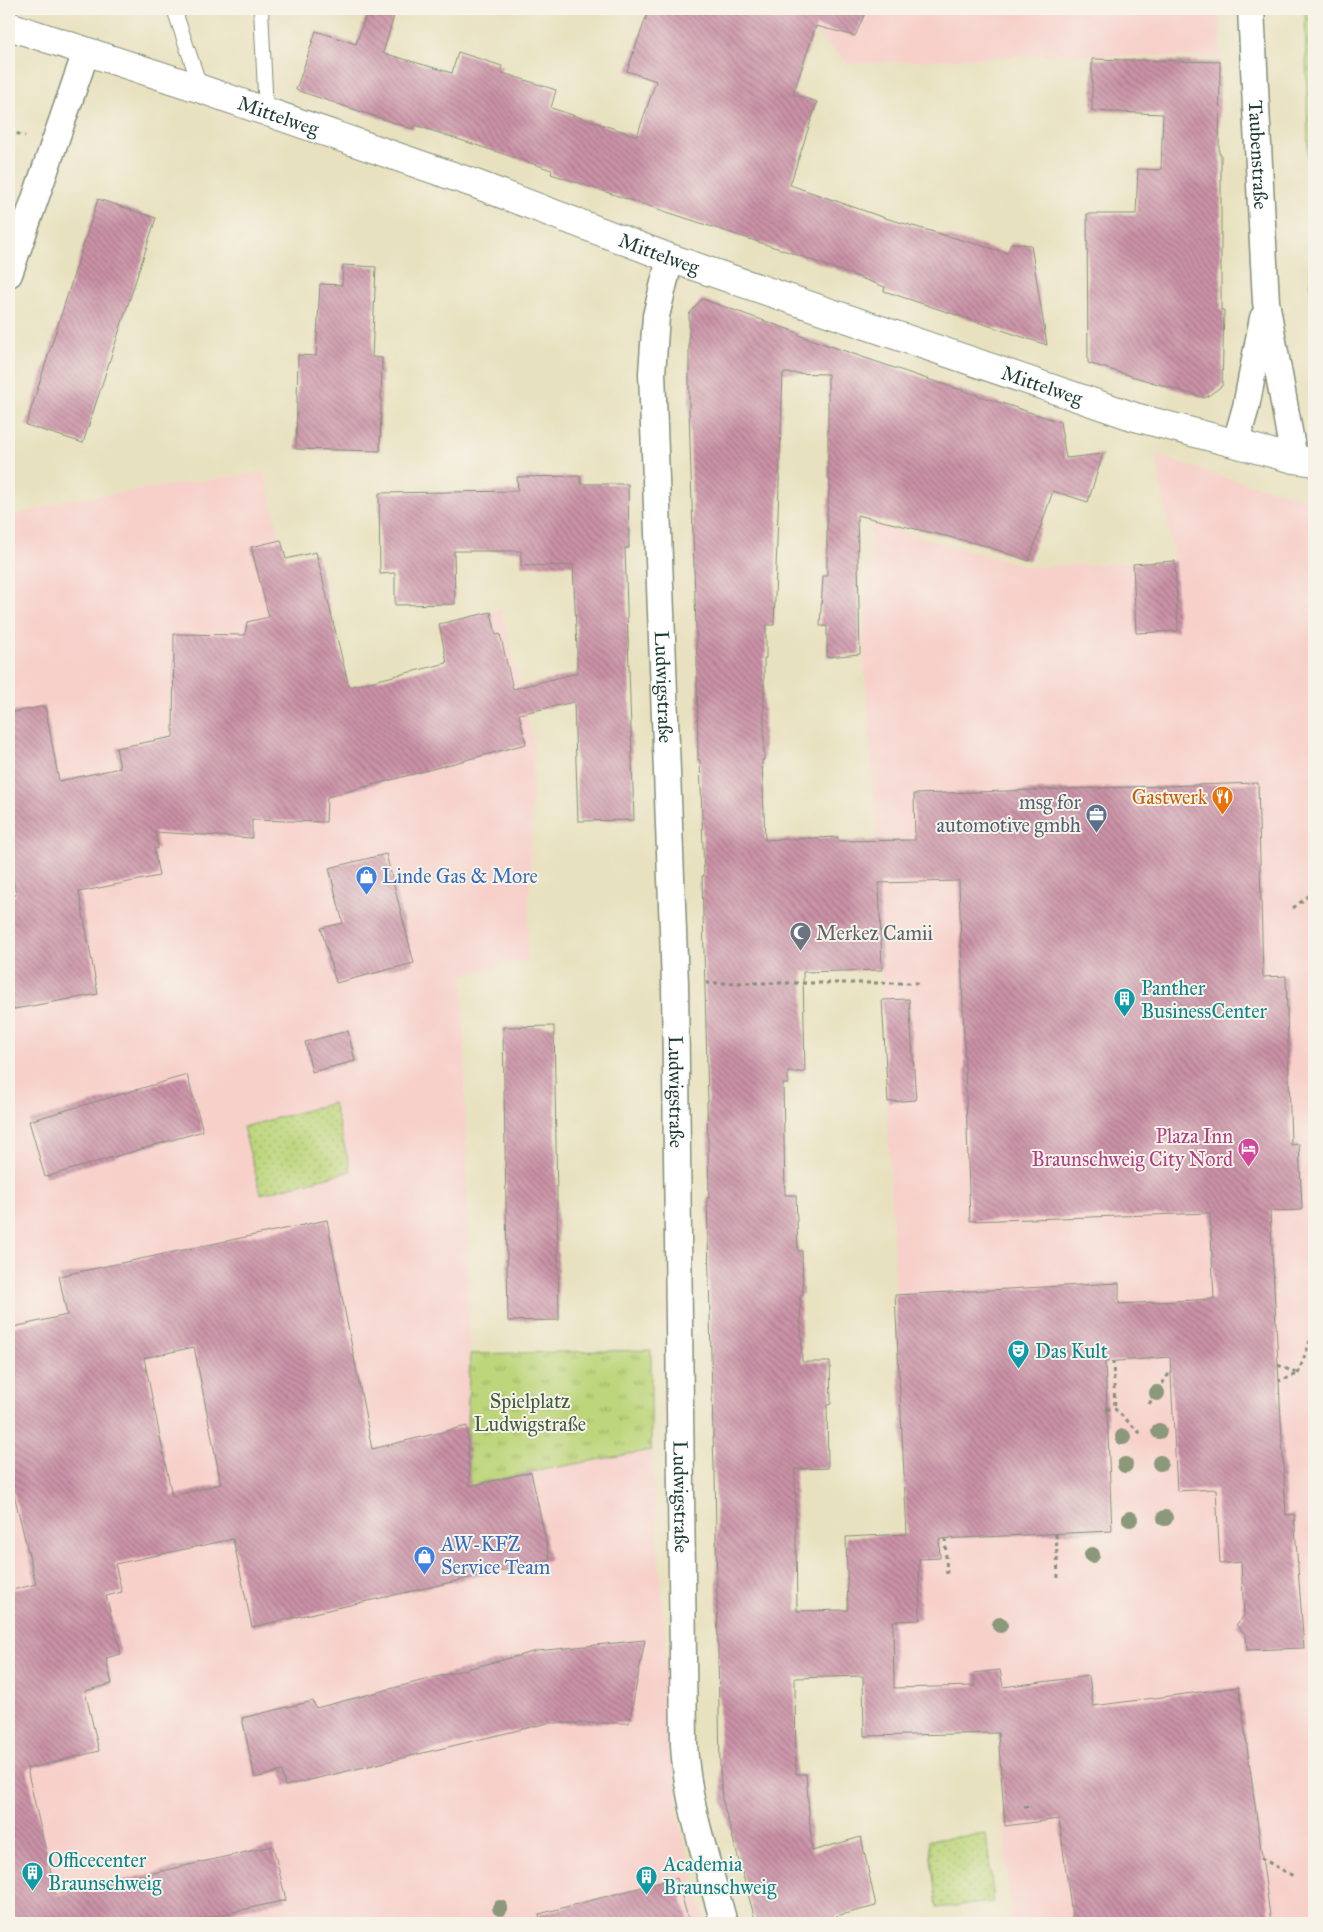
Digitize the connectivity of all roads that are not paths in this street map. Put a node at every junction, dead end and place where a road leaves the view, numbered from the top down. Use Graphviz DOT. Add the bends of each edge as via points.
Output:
graph roads {
  1 [pos="174,9"];
  2 [pos="261,9"];
  3 [pos="1251,9"];
  4 [pos="9,26"];
  5 [pos="86,52"];
  6 [pos="201,89"];
  7 [pos="266,112"];
  8 [pos="670,258"];
  9 [pos="9,274"];
  10 [pos="1266,302"];
  11 [pos="1236,442"];
  12 [pos="1304,460"];
  13 [pos="724,1923"];
  1 -- 6 [label="lane"];
  2 -- 7 [label="lane"];
  3 -- 10 [label="street, Taubenstraße"];
  4 -- 5 [label="street, Mittelweg"];
  5 -- 6 [label="street, Mittelweg"];
  5 -- 9 [label="street"];
  6 -- 7 [label="street, Mittelweg"];
  7 -- 8 [label="street, Mittelweg" via="473,183"];
  8 -- 11 [label="street, Mittelweg" via="1135,416"];
  8 -- 13 [label="street, Ludwigstraße" via="656,316 652,373 675,984 684,1744 691,1798"];
  10 -- 11 [label="street, Taubenstraße"];
  10 -- 12 [label="street, Taubenstraße"];
  11 -- 12 [label="street, Mittelweg"];
}
